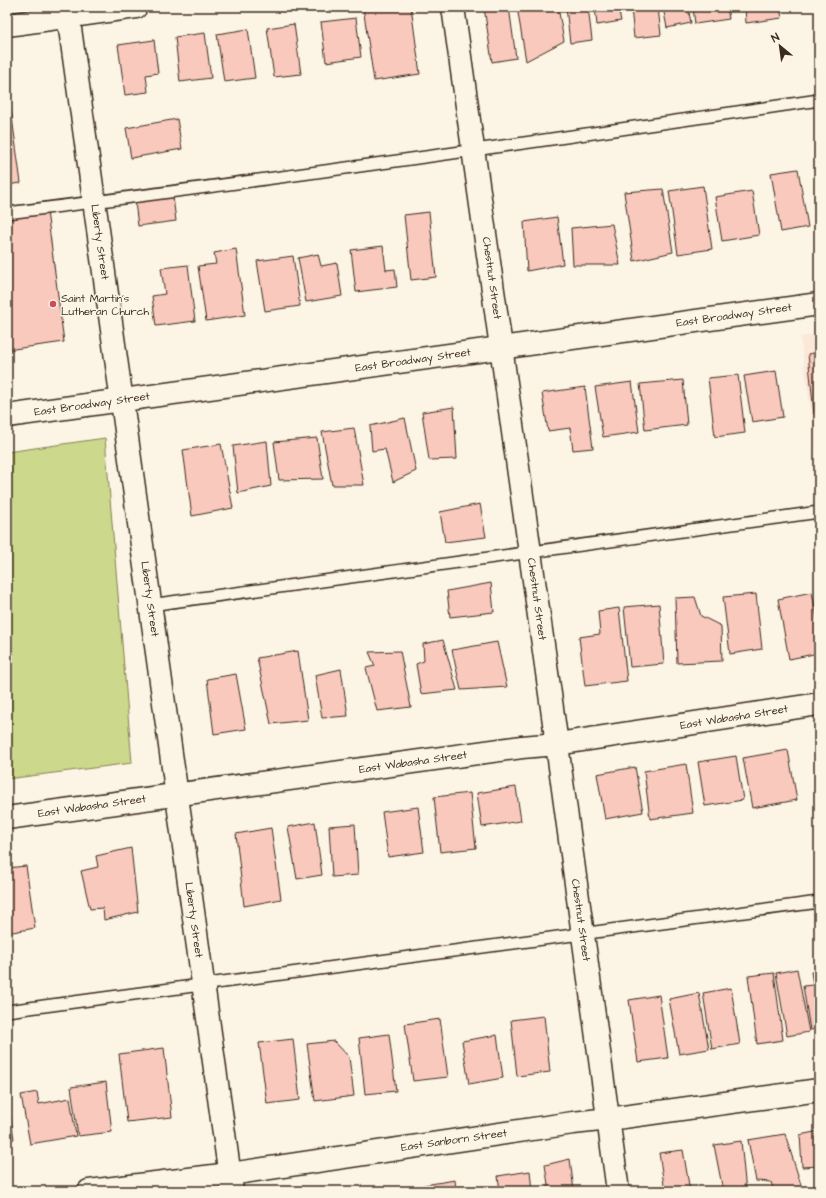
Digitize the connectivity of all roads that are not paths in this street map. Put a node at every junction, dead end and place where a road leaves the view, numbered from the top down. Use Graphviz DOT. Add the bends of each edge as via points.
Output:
graph roads {
  1 [pos="136,7"];
  2 [pos="453,7"];
  3 [pos="68,12"];
  4 [pos="7,25"];
  5 [pos="819,100"];
  6 [pos="474,150"];
  7 [pos="94,202"];
  8 [pos="7,213"];
  9 [pos="819,304"];
  10 [pos="502,348"];
  11 [pos="122,400"];
  12 [pos="7,416"];
  13 [pos="819,512"];
  14 [pos="530,552"];
  15 [pos="150,605"];
  16 [pos="819,704"];
  17 [pos="557,744"];
  18 [pos="177,795"];
  19 [pos="7,818"];
  20 [pos="819,902"];
  21 [pos="583,934"];
  22 [pos="203,984"];
  23 [pos="7,1011"];
  24 [pos="819,1090"];
  25 [pos="609,1119"];
  26 [pos="231,1182"];
  27 [pos="89,1191"];
  28 [pos="618,1191"];
  1 -- 3 [label="street"];
  2 -- 6 [label="street, Chestnut Street"];
  3 -- 4 [label="street"];
  3 -- 7 [label="street, Liberty Street"];
  5 -- 6 [label="lane"];
  6 -- 7 [label="lane"];
  6 -- 10 [label="street, Chestnut Street"];
  7 -- 8 [label="lane"];
  7 -- 11 [label="street, Liberty Street"];
  9 -- 10 [label="street, East Broadway Street"];
  10 -- 11 [label="street, East Broadway Street"];
  10 -- 14 [label="street, Chestnut Street"];
  11 -- 12 [label="street, East Broadway Street"];
  11 -- 15 [label="street, Liberty Street"];
  13 -- 14 [label="lane"];
  14 -- 15 [label="lane"];
  14 -- 17 [label="street, Chestnut Street"];
  15 -- 18 [label="street, Liberty Street"];
  16 -- 17 [label="street, East Wabasha Street"];
  17 -- 18 [label="street, East Wabasha Street"];
  17 -- 21 [label="street, Chestnut Street"];
  18 -- 19 [label="street, East Wabasha Street"];
  18 -- 22 [label="street, Liberty Street"];
  20 -- 21 [label="lane"];
  21 -- 22 [label="lane"];
  21 -- 25 [label="street, Chestnut Street"];
  22 -- 23 [label="lane"];
  22 -- 26 [label="street, Liberty Street"];
  24 -- 25 [label="street, East Sanborn Street"];
  25 -- 26 [label="street, East Sanborn Street"];
  25 -- 28 [label="street, Chestnut Street"];
  26 -- 27 [label="street, East Sanborn Street"];
}
